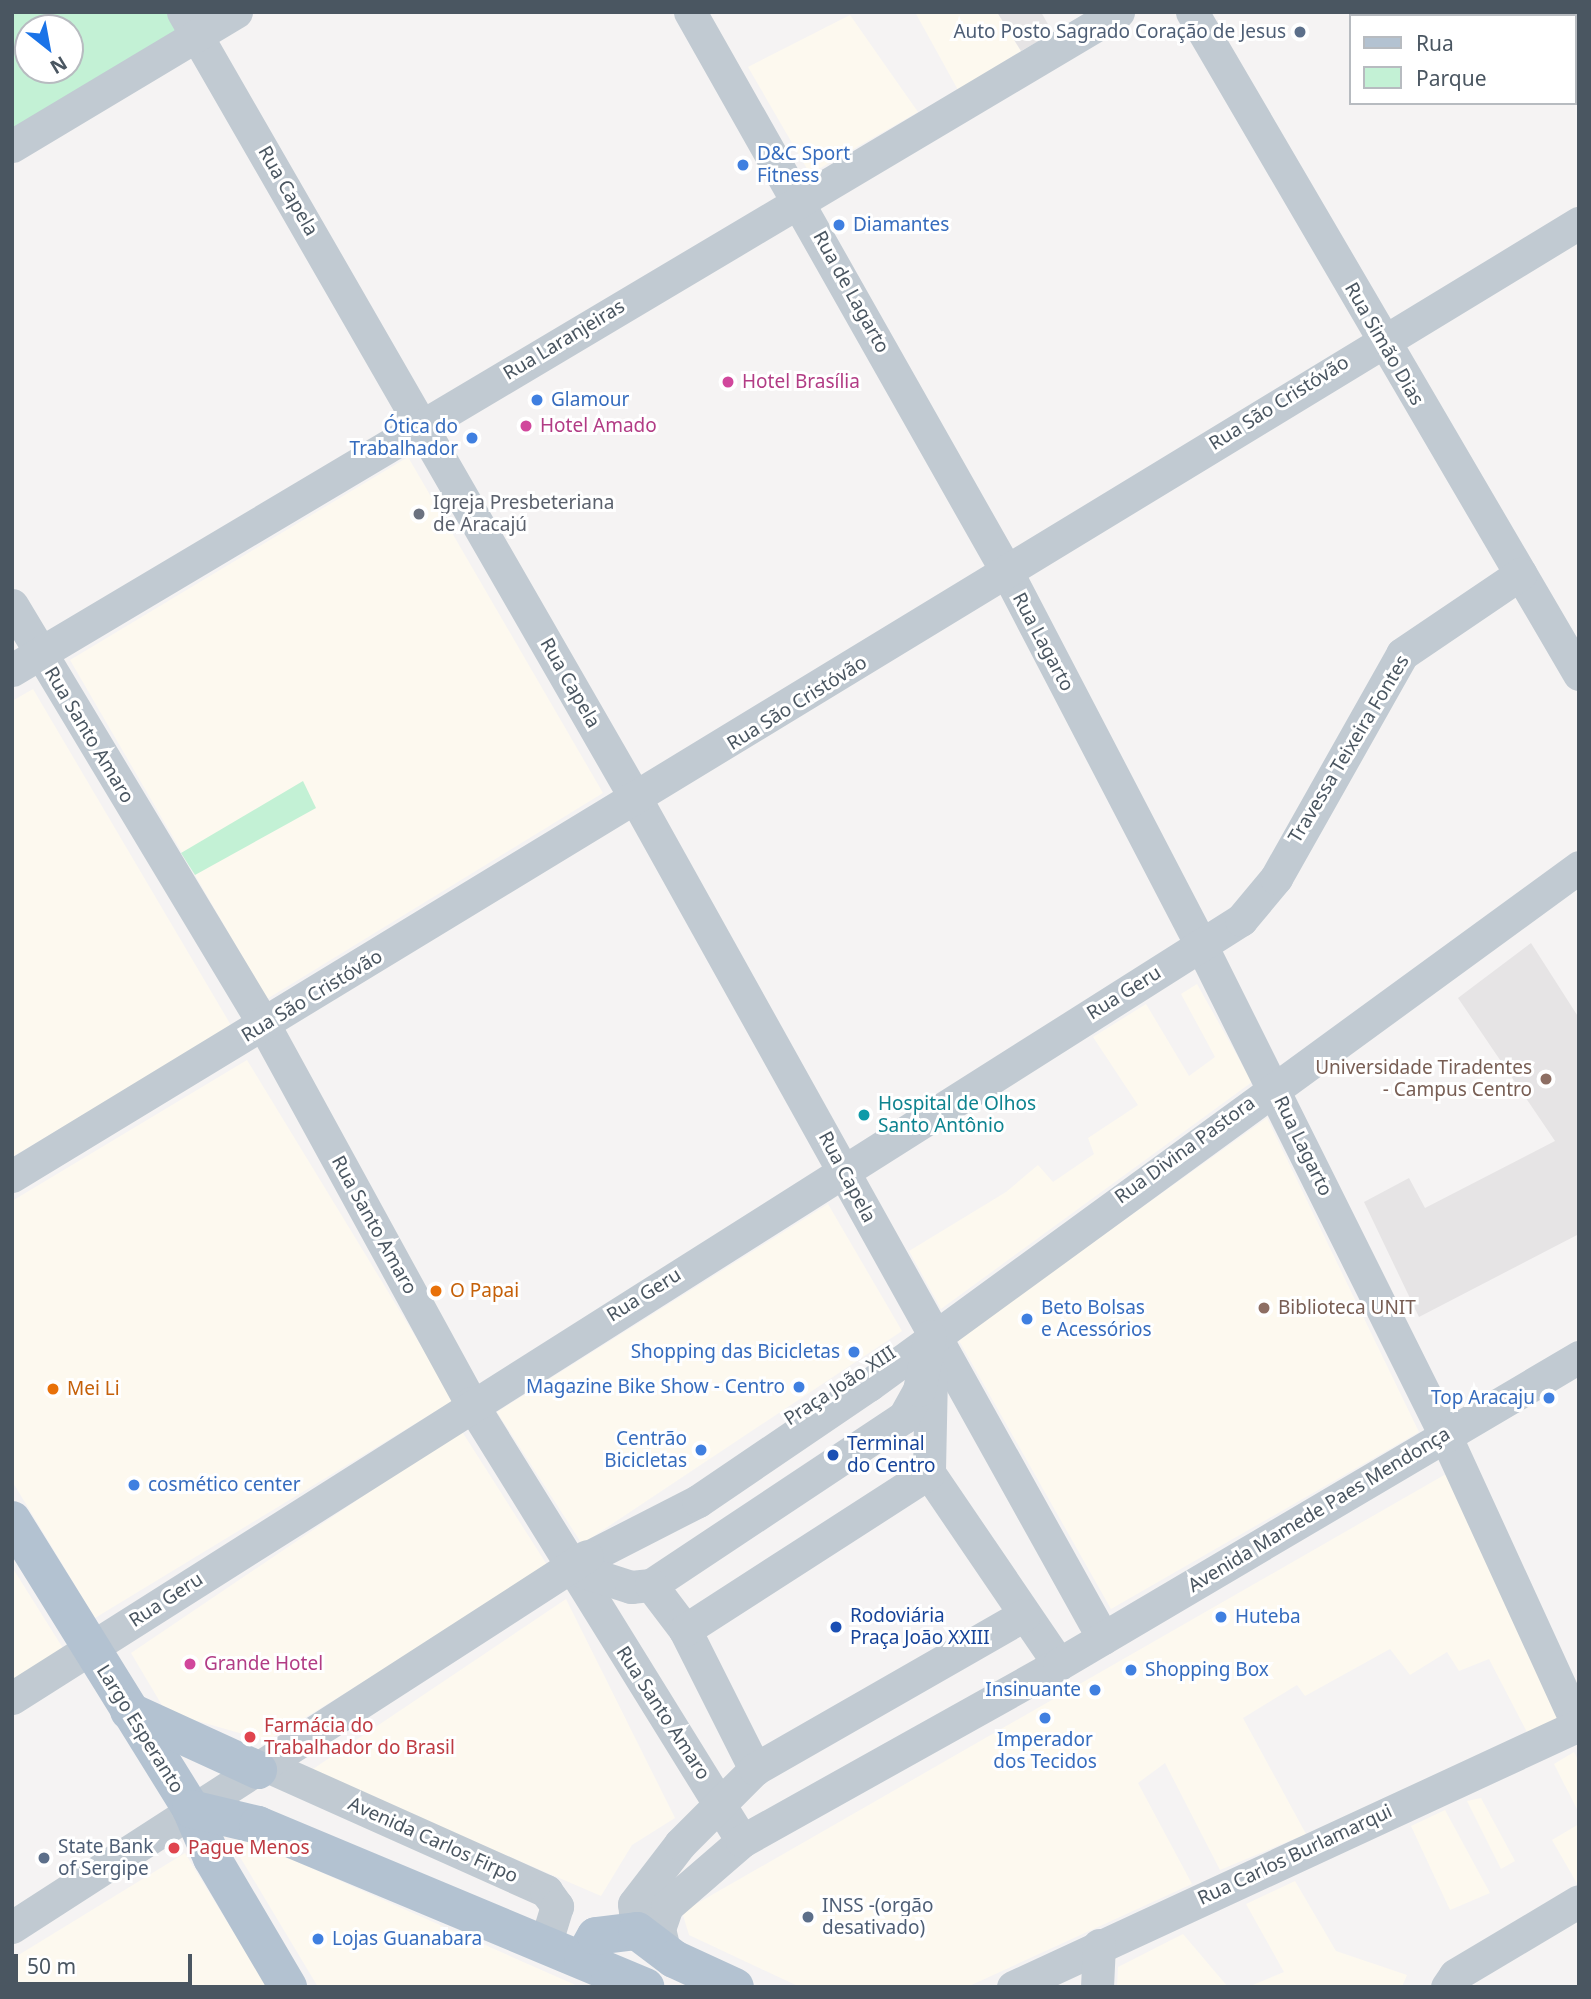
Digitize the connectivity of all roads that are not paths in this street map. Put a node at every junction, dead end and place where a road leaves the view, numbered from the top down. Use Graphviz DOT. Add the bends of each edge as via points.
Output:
graph roads {
  1 [pos="236,12"];
  2 [pos="690,12"];
  3 [pos="1118,12"];
  4 [pos="1192,12"];
  5 [pos="190,24"];
  6 [pos="12,146"];
  7 [pos="799,200"];
  8 [pos="1579,223"];
  9 [pos="1380,339"];
  10 [pos="423,424"];
  11 [pos="1008,574"];
  12 [pos="1520,574"];
  13 [pos="12,606"];
  14 [pos="26,662"];
  15 [pos="1579,674"];
  16 [pos="637,801"];
  17 [pos="1579,867"];
  18 [pos="1201,945"];
  19 [pos="264,1025"];
  20 [pos="1274,1087"];
  21 [pos="843,1169"];
  22 [pos="12,1177"];
  23 [pos="930,1336"];
  24 [pos="1579,1357"];
  25 [pos="471,1403"];
  26 [pos="1445,1435"];
  27 [pos="929,1473"];
  28 [pos="12,1520"];
  29 [pos="569,1567"];
  30 [pos="651,1586"];
  31 [pos="1024,1615"];
  32 [pos="685,1630"];
  33 [pos="1103,1638"];
  34 [pos="90,1649"];
  35 [pos="1059,1664"];
  36 [pos="12,1698"];
  37 [pos="129,1711"];
  38 [pos="1578,1726"];
  39 [pos="263,1768"];
  40 [pos="755,1769"];
  41 [pos="722,1804"];
  42 [pos="191,1809"];
  43 [pos="742,1841"];
  44 [pos="1579,1901"];
  45 [pos="12,1927"];
  46 [pos="650,1938"];
  47 [pos="545,1942"];
  48 [pos="1099,1945"];
  49 [pos="583,1959"];
  50 [pos="288,1987"];
  51 [pos="645,1987"];
  52 [pos="735,1987"];
  53 [pos="1013,1987"];
  54 [pos="1097,1987"];
  55 [pos="1447,1987"];
  1 -- 5 [label="street"];
  2 -- 7 [label="street, Rua de Lagarto"];
  3 -- 7 [label="street, Rua Laranjeiras"];
  4 -- 9 [label="street, Rua Simão Dias"];
  5 -- 6 [label="street"];
  5 -- 10 [label="street, Rua Capela"];
  7 -- 10 [label="street, Rua Laranjeiras"];
  7 -- 11 [label="street, Rua de Lagarto"];
  8 -- 9 [label="street, Rua São Cristóvão"];
  9 -- 11 [label="street, Rua São Cristóvão"];
  9 -- 12 [label="street, Rua Simão Dias"];
  10 -- 14 [label="street, Rua Laranjeiras"];
  10 -- 16 [label="street, Rua Capela"];
  11 -- 16 [label="street, Rua São Cristóvão"];
  11 -- 18 [label="street, Rua Lagarto"];
  12 -- 15 [label="street, Rua Simão Dias"];
  12 -- 18 [label="street, Travessa Teixeira Fontes" via="1402,654 1261,901"];
  13 -- 14 [label="street, Rua Santo Amaro"];
  14 -- 19 [label="street, Rua Santo Amaro"];
  16 -- 19 [label="street, Rua São Cristóvão"];
  16 -- 21 [label="street, Rua Capela"];
  17 -- 20 [label="street, Rua Divina Pastora"];
  18 -- 20 [label="street, Rua Lagarto"];
  18 -- 21 [label="street, Rua Geru"];
  19 -- 22 [label="street, Rua São Cristóvão"];
  19 -- 25 [label="street, Rua Santo Amaro"];
  20 -- 23 [label="street, Rua Divina Pastora"];
  20 -- 26 [label="street, Rua Lagarto"];
  21 -- 23 [label="street, Rua Capela"];
  21 -- 25 [label="street, Rua Geru"];
  23 -- 27 [label="street"];
  23 -- 29 [label="street, Praça João XIII" via="885,1353"];
  23 -- 30 [label="street" via="919,1390 904,1417"];
  23 -- 33 [label="street"];
  24 -- 26 [label="street, Avenida Mamede Paes Mendonça"];
  25 -- 29 [label="street, Rua Santo Amaro"];
  25 -- 34 [label="street, Rua Geru"];
  26 -- 33 [label="street, Avenida Mamede Paes Mendonça"];
  26 -- 38 [label="street, Rua Lagarto"];
  27 -- 31 [label="street"];
  27 -- 32 [label="street"];
  28 -- 34 [label="main road, Largo Esperanto"];
  29 -- 30 [label="street" via="620,1584"];
  29 -- 39 [label="street, Praça João XIII"];
  29 -- 41 [label="street, Rua Santo Amaro"];
  30 -- 32 [label="street"];
  31 -- 35 [label="street"];
  31 -- 40 [label="street"];
  32 -- 40 [label="street"];
  33 -- 35 [label="street, Avenida Mamede Paes Mendonça"];
  34 -- 36 [label="street, Rua Geru"];
  34 -- 37 [label="main road, Largo Esperanto"];
  35 -- 43 [label="street"];
  37 -- 39 [label="main road"];
  37 -- 42 [label="main road, Largo Esperanto"];
  38 -- 48 [label="street, Rua Carlos Burlamarqui"];
  39 -- 42 [label="street, Praça João XIII"];
  39 -- 47 [label="street, Avenida Carlos Firpo" via="546,1891 557,1906"];
  40 -- 41 [label="street"];
  41 -- 43 [label="street, Rua Santo Amaro"];
  41 -- 46 [label="street" via="680,1844 634,1904"];
  42 -- 45 [label="street, Praça João XIII"];
  42 -- 47 [label="main road" via="258,1825"];
  42 -- 50 [label="main road, Largo Esperanto" via="212,1858"];
  43 -- 46 [label="street" via="667,1906 659,1929"];
  44 -- 55 [label="street" via="1455,1975"];
  46 -- 49 [label="main road" via="596,1936"];
  46 -- 52 [label="main road" via="674,1959"];
  47 -- 49 [label="main road"];
  48 -- 53 [label="street, Rua Carlos Burlamarqui"];
  48 -- 54 [label="street"];
  49 -- 51 [label="main road"];
}
